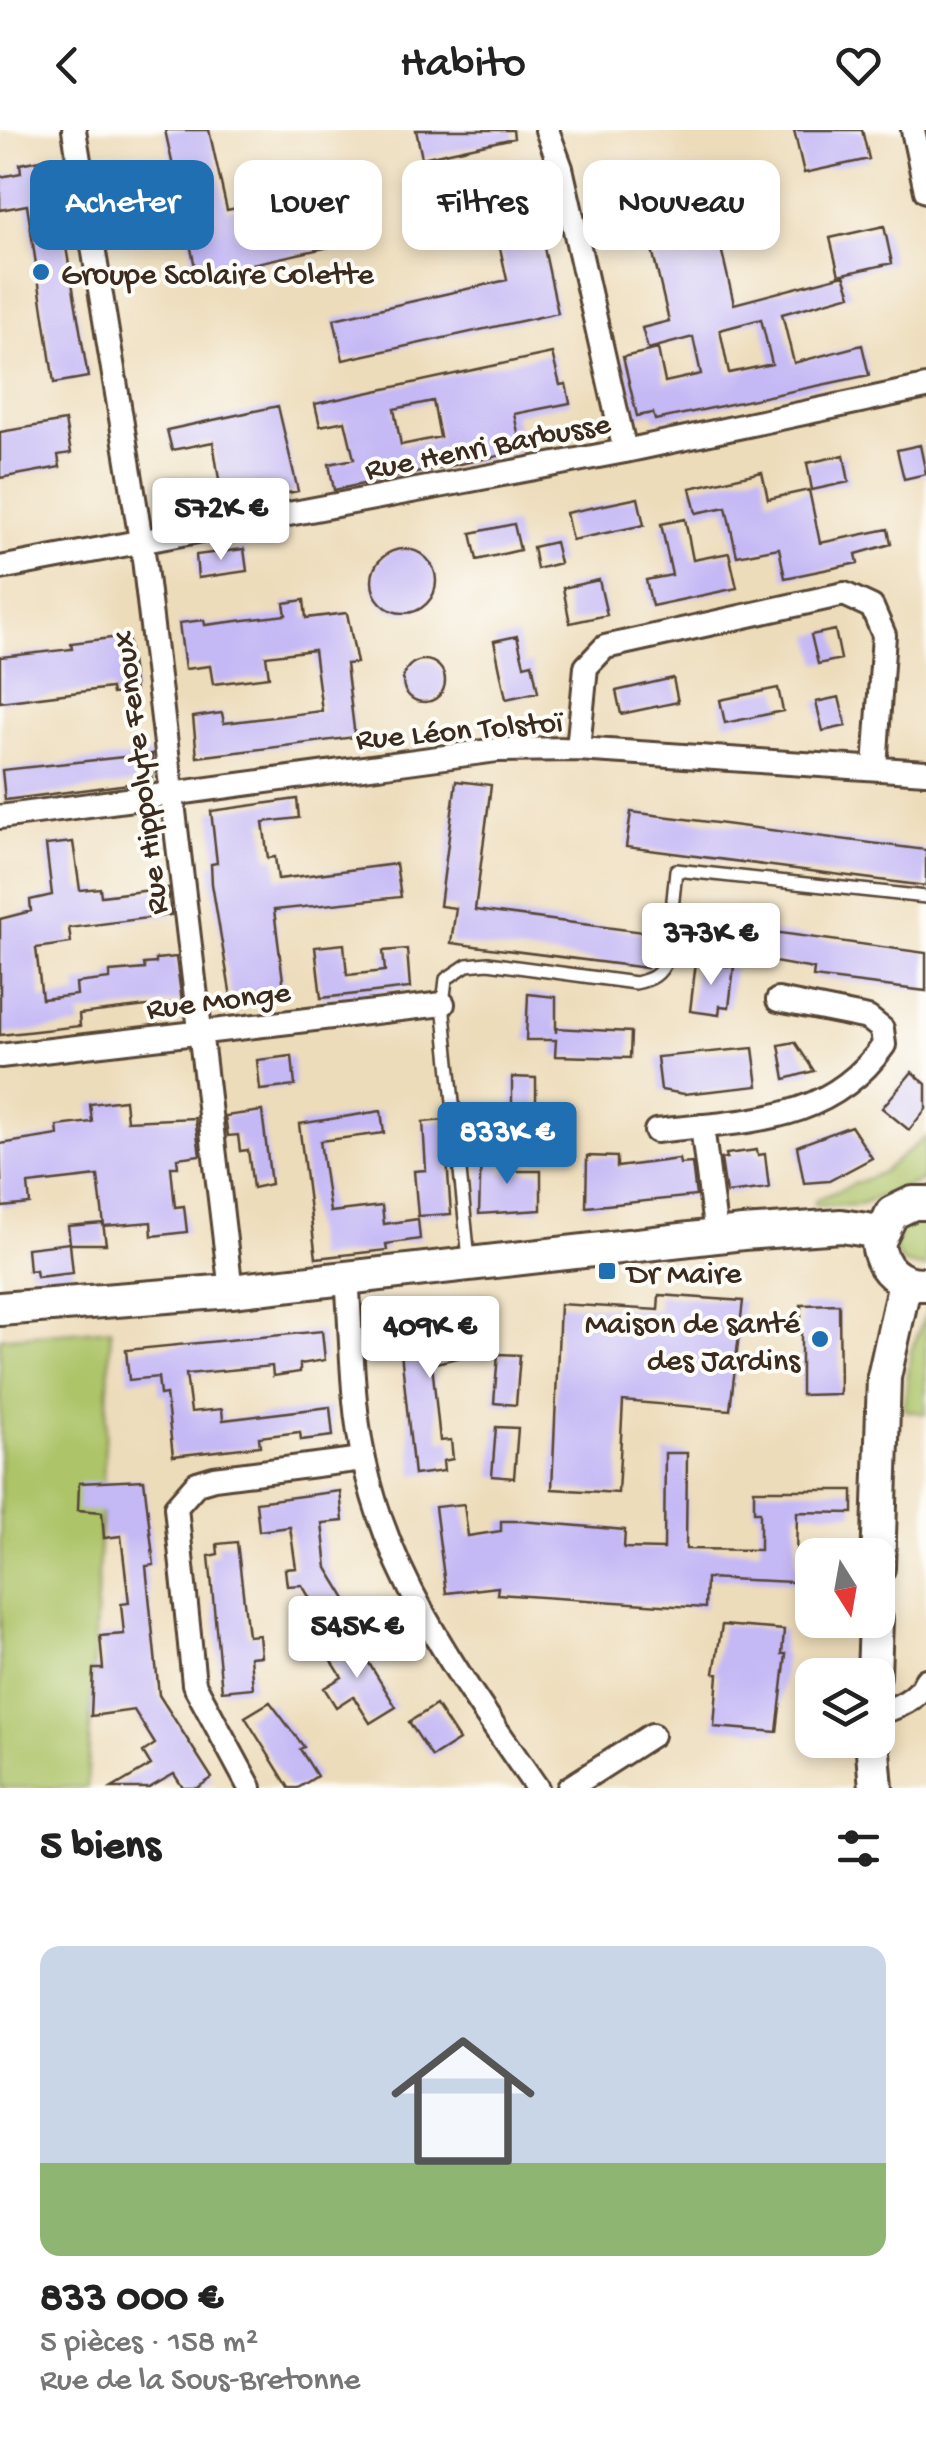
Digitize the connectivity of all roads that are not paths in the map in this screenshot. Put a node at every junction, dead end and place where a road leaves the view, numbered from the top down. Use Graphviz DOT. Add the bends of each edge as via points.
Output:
graph roads {
  1 [pos="74,130"];
  2 [pos="547,130"];
  3 [pos="914,130"];
  4 [pos="926,192"];
  5 [pos="926,387"];
  6 [pos="626,451"];
  7 [pos="142,544"];
  8 [pos="0,568"];
  9 [pos="578,749"];
  10 [pos="876,768"];
  11 [pos="926,772"];
  12 [pos="174,794"];
  13 [pos="0,816"];
  14 [pos="926,898"];
  15 [pos="778,1000"];
  16 [pos="444,1004"];
  17 [pos="202,1033"];
  18 [pos="0,1056"];
  19 [pos="702,1126"];
  20 [pos="656,1131"];
  21 [pos="926,1203"];
  22 [pos="880,1232"];
  23 [pos="716,1236"];
  24 [pos="470,1265"];
  25 [pos="347,1278"];
  26 [pos="916,1283"];
  27 [pos="230,1291"];
  28 [pos="0,1309"];
  29 [pos="363,1459"];
  30 [pos="879,1538"];
  31 [pos="926,1680"];
  32 [pos="895,1707"];
  33 [pos="652,1735"];
  34 [pos="874,1758"];
  35 [pos="244,1787"];
  36 [pos="537,1788"];
  37 [pos="569,1788"];
  38 [pos="876,1788"];
  1 -- 7 [label="street, Rue Hippolyte Fenoux"];
  2 -- 6 [label="street"];
  3 -- 4 [label="street"];
  5 -- 6 [label="street, Rue Henri Barbusse"];
  6 -- 7 [label="street, Rue Henri Barbusse"];
  7 -- 8 [label="street, Rue Henri Barbusse"];
  7 -- 12 [label="street, Rue Hippolyte Fenoux"];
  9 -- 10 [label="street, Rue Léon Tolstoï"];
  9 -- 10 [label="street" via="586,666 605,647 844,594 872,607 884,635"];
  9 -- 12 [label="street, Rue Léon Tolstoï" via="497,750"];
  10 -- 11 [label="street, Rue Léon Tolstoï"];
  12 -- 13 [label="street, Rue Léon Tolstoï"];
  12 -- 17 [label="street, Rue Hippolyte Fenoux"];
  14 -- 16 [label="lane" via="676,870 666,960 648,981 467,965 446,979"];
  15 -- 19 [label="street" via="868,1018 882,1029 884,1045 864,1074 831,1099"];
  16 -- 17 [label="street, Rue Monge"];
  16 -- 24 [label="lane"];
  17 -- 18 [label="street, Rue Monge"];
  17 -- 27 [label="street, Rue Hippolyte Fenoux"];
  19 -- 20 [label="street"];
  19 -- 23 [label="street"];
  21 -- 22 [label="street" via="892,1213"];
  22 -- 23 [label="street" via="841,1226"];
  22 -- 26 [label="street" via="884,1264"];
  23 -- 24 [label="street"];
  24 -- 25 [label="street"];
  25 -- 27 [label="street"];
  25 -- 29 [label="street"];
  26 -- 30 [label="street" via="884,1377"];
  27 -- 28 [label="street"];
  29 -- 35 [label="street" via="214,1478 198,1483 176,1507 194,1684"];
  29 -- 36 [label="street" via="392,1556 436,1640"];
  31 -- 32 [label="street"];
  33 -- 37 [label="street"];
  34 -- 38 [label="street"];
}
